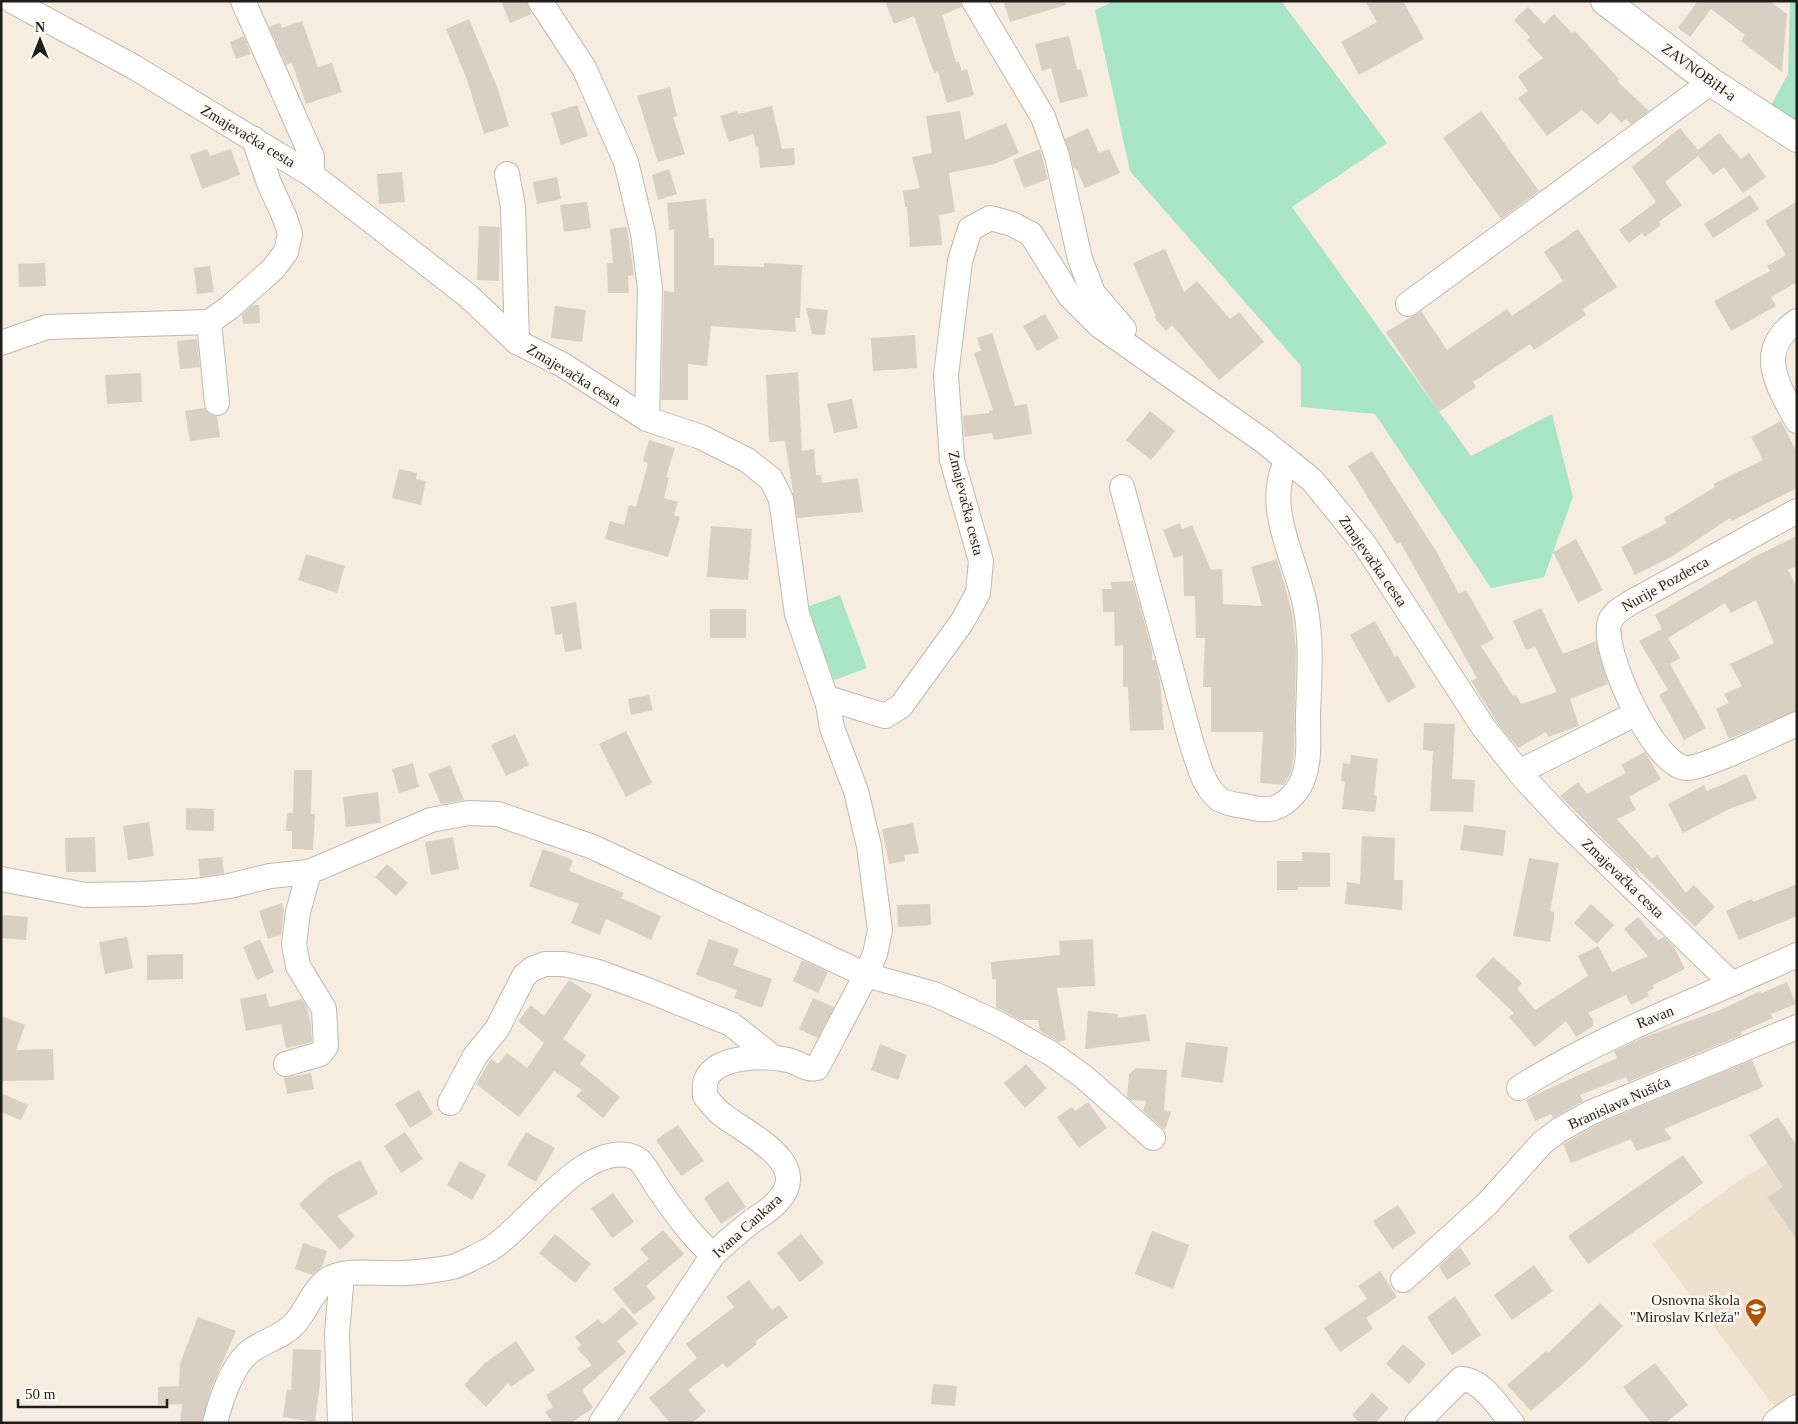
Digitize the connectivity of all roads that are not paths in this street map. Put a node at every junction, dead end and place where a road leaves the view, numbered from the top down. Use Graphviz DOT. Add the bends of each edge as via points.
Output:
graph roads {
  1 [pos="12,1"];
  2 [pos="243,1"];
  3 [pos="540,1"];
  4 [pos="974,1"];
  5 [pos="1605,1"];
  6 [pos="1711,82"];
  7 [pos="1797,138"];
  8 [pos="254,139"];
  9 [pos="507,174"];
  10 [pos="312,176"];
  11 [pos="1408,304"];
  12 [pos="1797,321"];
  13 [pos="209,322"];
  14 [pos="517,342"];
  15 [pos="1,343"];
  16 [pos="1125,343"];
  17 [pos="217,403"];
  18 [pos="647,420"];
  19 [pos="1797,421"];
  20 [pos="1287,460"];
  21 [pos="1122,487"];
  22 [pos="1797,511"];
  23 [pos="828,704"];
  24 [pos="1635,714"];
  25 [pos="1797,724"];
  26 [pos="1519,772"];
  27 [pos="309,872"];
  28 [pos="1,879"];
  29 [pos="1797,955"];
  30 [pos="866,975"];
  31 [pos="1732,984"];
  32 [pos="1797,1028"];
  33 [pos="774,1058"];
  34 [pos="286,1064"];
  35 [pos="1519,1088"];
  36 [pos="450,1103"];
  37 [pos="1153,1138"];
  38 [pos="713,1255"];
  39 [pos="342,1274"];
  40 [pos="1402,1280"];
  41 [pos="1797,1409"];
  42 [pos="214,1423"];
  43 [pos="340,1423"];
  44 [pos="600,1423"];
  45 [pos="1417,1423"];
  46 [pos="1512,1423"];
  47 [pos="1777,1423"];
  1 -- 8 [label="street, Zmajevačka cesta" via="134,67"];
  2 -- 10 [label="street" via="312,157"];
  3 -- 18 [label="street" via="584,68 626,162 642,233 650,289"];
  4 -- 16 [label="street" via="1043,117 1057,156 1080,259 1092,293 1124,327"];
  5 -- 6 [label="main road, ZAVNOBiH-a"];
  6 -- 7 [label="main road, ZAVNOBiH-a"];
  6 -- 11 [label="street"];
  8 -- 10 [label="street, Zmajevačka cesta"];
  8 -- 13 [label="street" via="290,234 286,252 273,269"];
  9 -- 14 [label="street" via="513,207"];
  10 -- 14 [label="street, Zmajevačka cesta" via="466,296"];
  12 -- 19 [label="street" via="1780,337 1772,361 1774,374"];
  13 -- 15 [label="street" via="47,327"];
  13 -- 17 [label="street"];
  14 -- 18 [label="street, Zmajevačka cesta" via="563,365"];
  16 -- 20 [label="street, Zmajevačka cesta"];
  16 -- 23 [label="street, Zmajevačka cesta" via="1100,326 1069,296 1031,234 990,218 970,229 960,261 946,375 952,460 981,561 978,592 962,622 901,706 885,716 834,700"];
  18 -- 23 [label="street, Zmajevačka cesta" via="701,437 746,460 771,480 781,499 797,614"];
  20 -- 21 [label="street" via="1281,472 1278,498 1281,529 1297,571 1306,611 1309,641 1307,768 1300,789 1275,808 1234,805 1219,799 1205,782 1191,742"];
  20 -- 26 [label="street, Zmajevačka cesta" via="1312,480 1365,545 1484,728"];
  22 -- 24 [label="street, Nurije Pozderca" via="1616,612 1608,632"];
  23 -- 30 [label="street" via="832,728 856,791 869,846 880,930"];
  24 -- 25 [label="street, Nurije Pozderca" via="1660,751 1674,764 1687,768"];
  24 -- 26 [label="street"];
  26 -- 31 [label="street, Zmajevačka cesta" via="1566,823"];
  27 -- 28 [label="street" via="270,876 196,891 142,894 86,894"];
  27 -- 30 [label="street" via="431,820 468,813 498,814 593,848"];
  27 -- 34 [label="street" via="298,912 294,944 298,966 324,1009 326,1046 320,1054"];
  29 -- 31 [label="street, Ravan"];
  30 -- 33 [label="street, Ivana Cankara" via="817,1068"];
  30 -- 37 [label="street" via="934,994 1052,1054 1084,1076"];
  31 -- 35 [label="street, Ravan" via="1628,1028"];
  32 -- 40 [label="street, Branislava Nušića" via="1592,1112 1559,1130 1542,1143 1488,1204"];
  33 -- 36 [label="street" via="730,1024 598,972 564,964 545,964 524,976 497,1030 475,1056"];
  33 -- 38 [label="street, Ivana Cankara" via="731,1060 714,1070 706,1081 705,1096 719,1113 776,1152 787,1175 787,1189 778,1202"];
  38 -- 39 [label="street" via="667,1201 638,1159 628,1155 609,1157 586,1166 556,1188 507,1237 450,1268"];
  38 -- 44 [label="street, Ivana Cankara"];
  39 -- 42 [label="street" via="329,1278 315,1290 295,1323 250,1351 230,1378"];
  39 -- 43 [label="street" via="337,1333"];
  41 -- 47 [label="main road"];
  45 -- 46 [label="street" via="1460,1379 1470,1379 1478,1384"];
}
